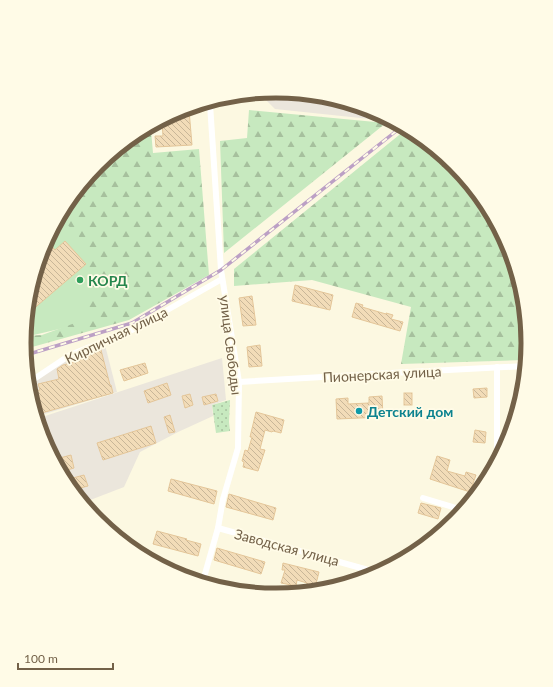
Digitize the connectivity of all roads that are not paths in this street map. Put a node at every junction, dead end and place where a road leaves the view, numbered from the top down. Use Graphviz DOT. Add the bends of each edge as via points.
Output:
graph roads {
  1 [pos="210,107"];
  2 [pos="222,279"];
  3 [pos="521,366"];
  4 [pos="497,368"];
  5 [pos="34,380"];
  6 [pos="239,382"];
  7 [pos="499,448"];
  8 [pos="423,498"];
  9 [pos="458,508"];
  10 [pos="218,528"];
  11 [pos="369,570"];
  12 [pos="204,578"];
  1 -- 2 [label="street, улица Свободы"];
  2 -- 5 [label="street, Кирпичная улица" via="132,330 70,355"];
  2 -- 6 [label="street, улица Свободы"];
  3 -- 4 [label="street, Пионерская улица"];
  4 -- 6 [label="street, Пионерская улица"];
  4 -- 7 [label="street"];
  6 -- 10 [label="street, улица Свободы" via="238,448 223,499"];
  8 -- 9 [label="street"];
  10 -- 11 [label="street, Заводская улица"];
  10 -- 12 [label="street, улица Свободы"];
}
